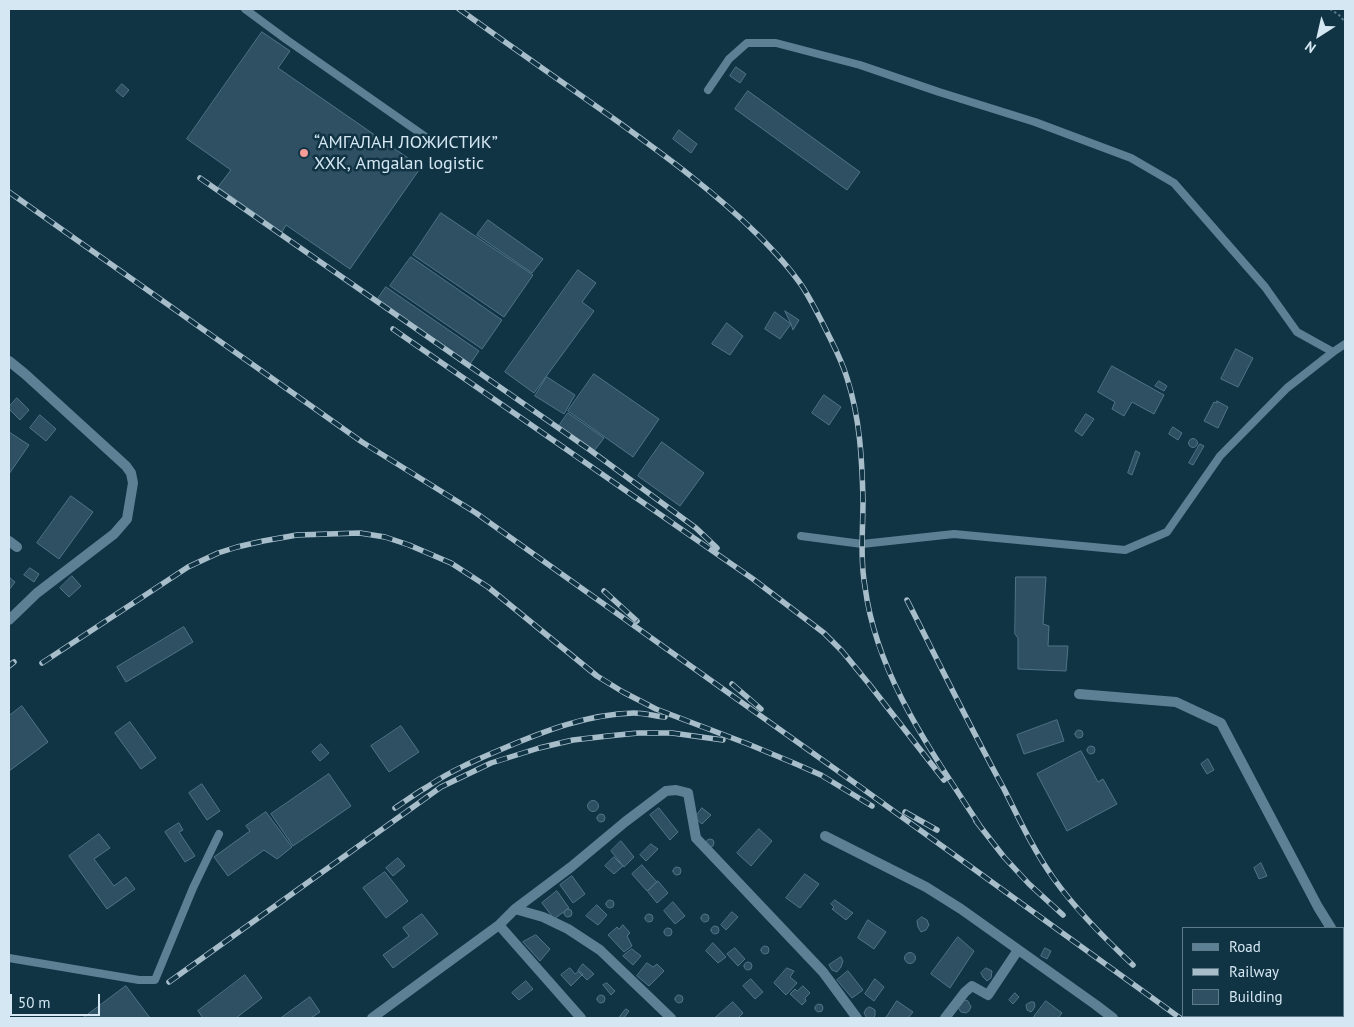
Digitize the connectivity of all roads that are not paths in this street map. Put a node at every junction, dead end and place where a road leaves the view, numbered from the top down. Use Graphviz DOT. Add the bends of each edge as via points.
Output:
graph roads {
  1 [pos="245,9"];
  2 [pos="708,90"];
  3 [pos="433,142"];
  4 [pos="1345,344"];
  5 [pos="1333,352"];
  6 [pos="9,362"];
  7 [pos="801,536"];
  8 [pos="9,620"];
  9 [pos="1079,694"];
  10 [pos="219,834"];
  11 [pos="825,836"];
  12 [pos="515,909"];
  13 [pos="498,925"];
  14 [pos="1330,927"];
  15 [pos="1018,950"];
  16 [pos="9,958"];
  17 [pos="372,1018"];
  18 [pos="581,1018"];
  19 [pos="671,1018"];
  20 [pos="858,1018"];
  21 [pos="945,1018"];
  22 [pos="1113,1018"];
  1 -- 3 [label="lane"];
  2 -- 5 [label="lane" via="729,59 747,43 776,43 860,65 1035,122 1131,158 1174,183 1265,287 1297,332"];
  4 -- 5 [label="lane"];
  5 -- 7 [label="lane" via="1287,388 1220,456 1167,532 1125,550 954,534 862,544"];
  6 -- 8 [label="street" via="126,466 133,483 127,519 114,534 38,593"];
  9 -- 14 [label="street" via="1176,702 1221,723"];
  10 -- 16 [label="lane" via="155,980 138,980"];
  11 -- 15 [label="street" via="926,887"];
  12 -- 13 [label="street"];
  12 -- 19 [label="street" via="568,929 600,950"];
  12 -- 20 [label="street" via="666,791 688,793 696,838 823,972"];
  13 -- 17 [label="street"];
  13 -- 18 [label="street"];
  15 -- 21 [label="street" via="988,995 972,986"];
  15 -- 22 [label="street"];
}
